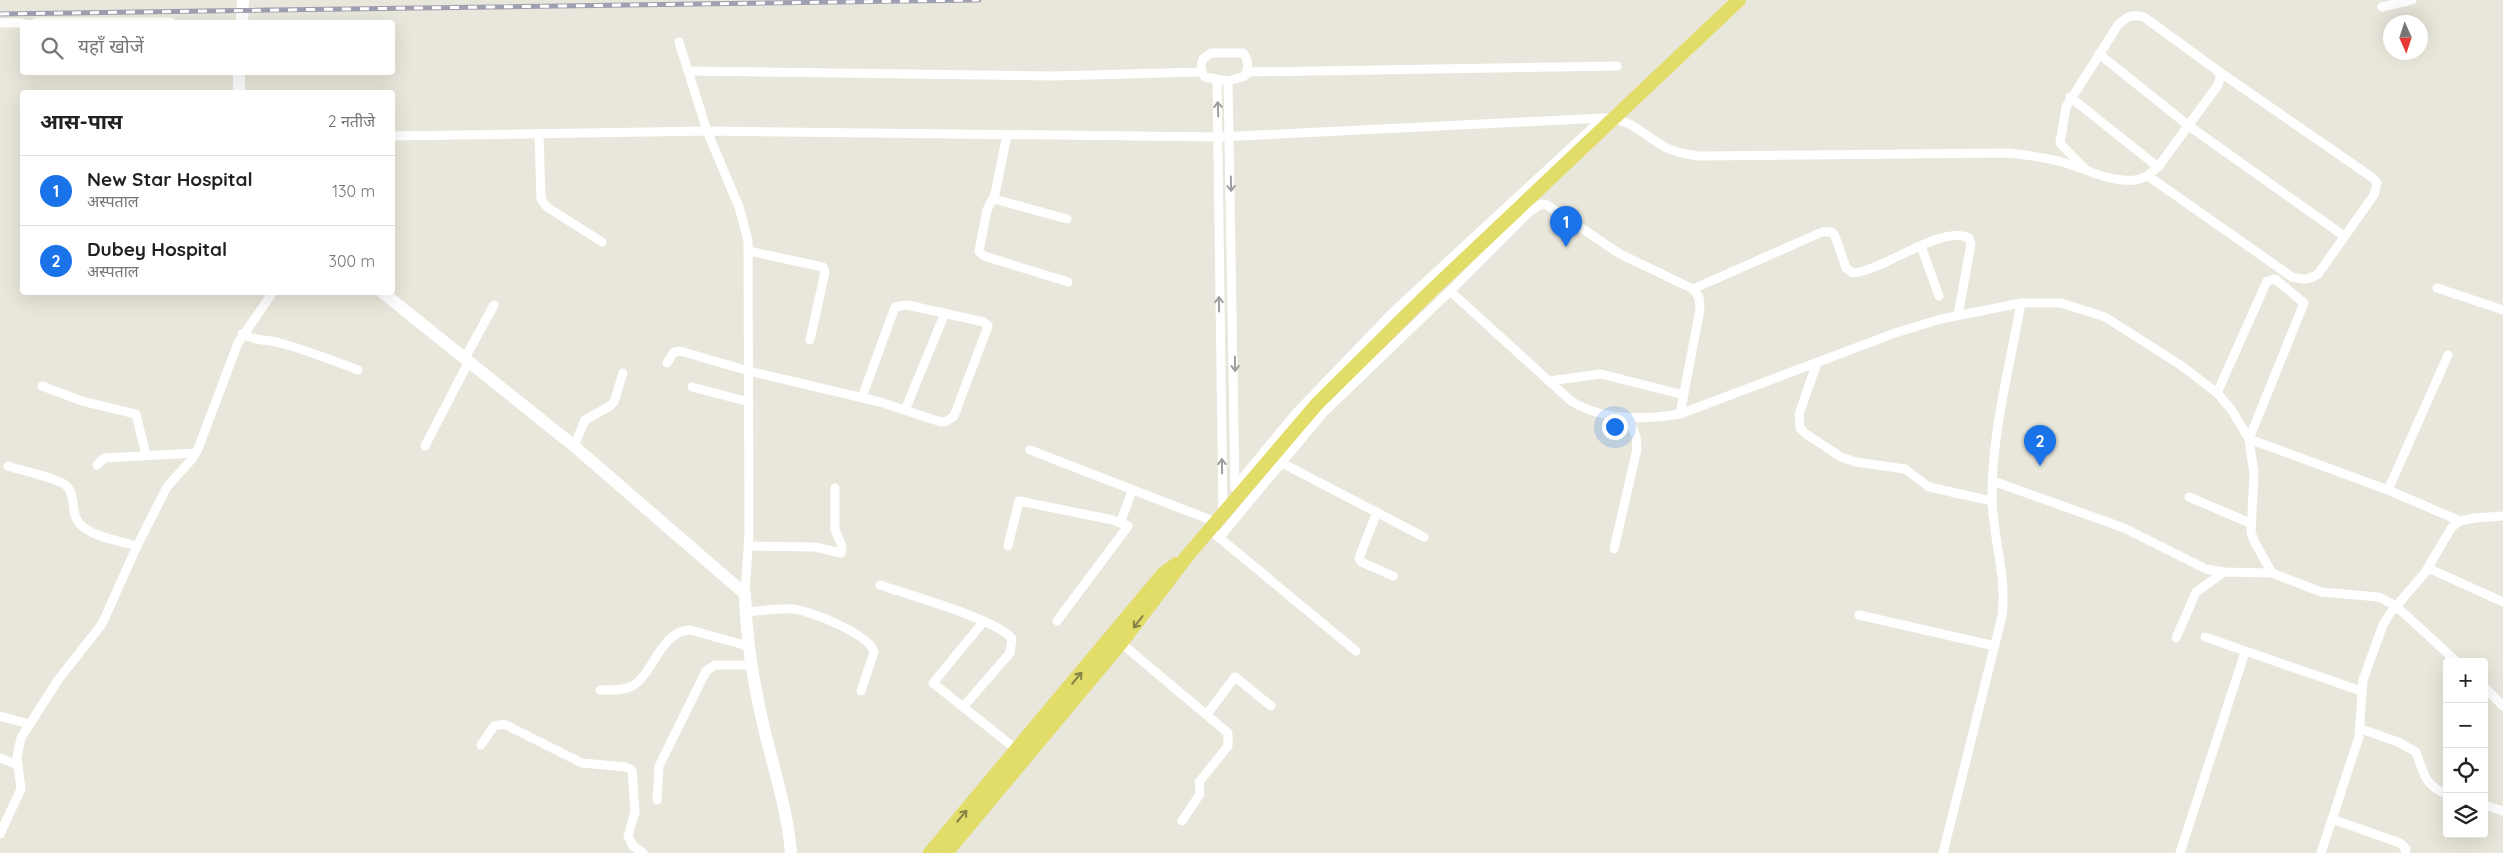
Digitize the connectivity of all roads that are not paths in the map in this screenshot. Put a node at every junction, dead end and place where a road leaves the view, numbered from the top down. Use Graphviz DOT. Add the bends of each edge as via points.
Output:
graph roads {
  1 [pos="243,0"];
  2 [pos="1738,0"];
  3 [pos="2412,0"];
  4 [pos="2382,7"];
  5 [pos="242,20"];
  6 [pos="0,23"];
  7 [pos="20,23"];
  8 [pos="678,42"];
  9 [pos="2099,54"];
  10 [pos="1617,66"];
  11 [pos="2218,70"];
  12 [pos="688,71"];
  13 [pos="1201,72"];
  14 [pos="1247,72"];
  15 [pos="239,75"];
  16 [pos="1217,80"];
  17 [pos="1228,81"];
  18 [pos="239,90"];
  19 [pos="2070,97"];
  20 [pos="1603,118"];
  21 [pos="2189,126"];
  22 [pos="707,131"];
  23 [pos="539,134"];
  24 [pos="1007,135"];
  25 [pos="395,136"];
  26 [pos="1230,136"];
  27 [pos="1219,137"];
  28 [pos="2158,167"];
  29 [pos="2085,169"];
  30 [pos="2148,176"];
  31 [pos="994,199"];
  32 [pos="1067,219"];
  33 [pos="2344,236"];
  34 [pos="602,242"];
  35 [pos="1921,246"];
  36 [pos="748,251"];
  37 [pos="1068,282"];
  38 [pos="2437,288"];
  39 [pos="1693,289"];
  40 [pos="1450,291"];
  41 [pos="271,295"];
  42 [pos="386,295"];
  43 [pos="1939,296"];
  44 [pos="2021,303"];
  45 [pos="494,305"];
  46 [pos="2503,310"];
  47 [pos="945,313"];
  48 [pos="1958,315"];
  49 [pos="242,334"];
  50 [pos="810,340"];
  51 [pos="2448,355"];
  52 [pos="467,359"];
  53 [pos="667,363"];
  54 [pos="1817,363"];
  55 [pos="358,370"];
  56 [pos="749,371"];
  57 [pos="623,373"];
  58 [pos="1549,381"];
  59 [pos="42,386"];
  60 [pos="692,387"];
  61 [pos="2217,393"];
  62 [pos="1684,395"];
  63 [pos="862,397"];
  64 [pos="749,402"];
  65 [pos="905,410"];
  66 [pos="1680,414"];
  67 [pos="1628,418"];
  68 [pos="2249,439"];
  69 [pos="425,446"];
  70 [pos="574,446"];
  71 [pos="1030,450"];
  72 [pos="195,454"];
  73 [pos="146,455"];
  74 [pos="1280,462"];
  75 [pos="97,465"];
  76 [pos="8,466"];
  77 [pos="1993,481"];
  78 [pos="835,488"];
  79 [pos="2388,490"];
  80 [pos="1132,491"];
  81 [pos="1235,493"];
  82 [pos="2189,497"];
  83 [pos="1992,501"];
  84 [pos="1378,512"];
  85 [pos="2503,516"];
  86 [pos="2460,521"];
  87 [pos="1120,523"];
  88 [pos="2250,523"];
  89 [pos="1217,526"];
  90 [pos="1424,537"];
  91 [pos="137,546"];
  92 [pos="749,546"];
  93 [pos="1008,546"];
  94 [pos="1614,549"];
  95 [pos="1188,555"];
  96 [pos="2428,568"];
  97 [pos="2224,572"];
  98 [pos="2272,573"];
  99 [pos="1394,576"];
  100 [pos="880,586"];
  101 [pos="745,594"];
  102 [pos="2503,602"];
  103 [pos="2396,606"];
  104 [pos="746,612"];
  105 [pos="1859,615"];
  106 [pos="984,621"];
  107 [pos="1057,621"];
  108 [pos="2205,637"];
  109 [pos="2176,638"];
  110 [pos="1121,643"];
  111 [pos="748,646"];
  112 [pos="1995,646"];
  113 [pos="1356,651"];
  114 [pos="2244,652"];
  115 [pos="2453,658"];
  116 [pos="752,665"];
  117 [pos="600,690"];
  118 [pos="2488,690"];
  119 [pos="861,691"];
  120 [pos="2361,691"];
  121 [pos="1271,706"];
  122 [pos="2503,706"];
  123 [pos="963,707"];
  124 [pos="1206,714"];
  125 [pos="0,716"];
  126 [pos="29,724"];
  127 [pos="2360,729"];
  128 [pos="481,745"];
  129 [pos="1017,750"];
  130 [pos="0,758"];
  131 [pos="18,765"];
  132 [pos="2444,793"];
  133 [pos="657,800"];
  134 [pos="2488,806"];
  135 [pos="0,811"];
  136 [pos="2503,811"];
  137 [pos="9,815"];
  138 [pos="2332,819"];
  139 [pos="1182,820"];
  140 [pos="0,834"];
  141 [pos="642,853"];
  142 [pos="791,853"];
  143 [pos="930,853"];
  144 [pos="946,853"];
  145 [pos="1943,853"];
  146 [pos="2180,853"];
  147 [pos="2321,853"];
  148 [pos="2405,853"];
  1 -- 5 [label="main road"];
  2 -- 81 [label="main road" via="1430,292 1317,404"];
  3 -- 4 [label="street"];
  6 -- 7 [label="street"];
  8 -- 12 [label="street"];
  9 -- 11 [label="street" via="2118,25 2126,17 2134,15 2144,17"];
  9 -- 19 [label="street"];
  9 -- 21 [label="street"];
  10 -- 14 [label="street"];
  11 -- 21 [label="street" via="2218,86"];
  11 -- 33 [label="street" via="2377,183 2374,195"];
  12 -- 13 [label="street" via="1053,76"];
  12 -- 22 [label="street"];
  13 -- 14 [label="street" via="1203,58 1211,53 1234,52 1243,53 1247,58"];
  13 -- 16 [label="street" via="1205,78"];
  14 -- 17 [label="street" via="1238,80"];
  15 -- 18 [label="main road"];
  16 -- 17 [label="street"];
  27 -- 16 [label="street, one-way"];
  17 -- 26 [label="street"];
  19 -- 28 [label="street"];
  19 -- 29 [label="street" via="2063,117 2060,143"];
  20 -- 26 [label="street"];
  20 -- 29 [label="street" via="1623,120 1666,147 1698,156 2008,152"];
  20 -- 81 [label="street" via="1392,314 1296,413"];
  21 -- 28 [label="street"];
  21 -- 33 [label="street"];
  22 -- 23 [label="street"];
  22 -- 24 [label="street"];
  22 -- 36 [label="street" via="739,207"];
  23 -- 25 [label="street"];
  23 -- 34 [label="street" via="541,199 547,207"];
  24 -- 27 [label="street"];
  24 -- 31 [label="street"];
  26 -- 27 [label="street"];
  26 -- 81 [label="street, one-way"];
  89 -- 27 [label="street, one-way"];
  28 -- 30 [label="street"];
  29 -- 30 [label="street" via="2128,181"];
  30 -- 33 [label="street" via="2292,277 2301,280 2318,274"];
  31 -- 32 [label="street"];
  31 -- 37 [label="street" via="985,219 980,253"];
  35 -- 39 [label="street" via="1853,273 1846,268 1832,232 1822,232"];
  35 -- 43 [label="street"];
  35 -- 48 [label="street" via="1958,234 1969,238 1971,244"];
  36 -- 50 [label="street" via="823,267 825,272"];
  36 -- 56 [label="street"];
  38 -- 46 [label="street"];
  39 -- 40 [label="street" via="1620,254 1541,204"];
  39 -- 62 [label="street" via="1699,297 1700,309"];
  40 -- 58 [label="street"];
  40 -- 74 [label="street" via="1323,413"];
  41 -- 49 [label="street"];
  42 -- 52 [label="main road"];
  44 -- 48 [label="street"];
  44 -- 61 [label="street" via="2061,303 2105,317 2160,350"];
  44 -- 77 [label="street"];
  45 -- 52 [label="street"];
  47 -- 63 [label="street" via="903,304 895,307"];
  47 -- 65 [label="street"];
  47 -- 65 [label="street" via="984,322 988,326 954,416 941,422"];
  48 -- 54 [label="street"];
  49 -- 55 [label="street" via="255,341 274,341 296,347"];
  49 -- 72 [label="street"];
  51 -- 79 [label="street"];
  52 -- 69 [label="street"];
  52 -- 70 [label="main road"];
  53 -- 56 [label="street" via="674,352 680,351"];
  54 -- 66 [label="street"];
  54 -- 83 [label="street" via="1799,414 1800,428 1813,440 1849,460 1905,469 1929,486"];
  56 -- 63 [label="street"];
  56 -- 64 [label="street"];
  57 -- 70 [label="street" via="614,402 585,420"];
  58 -- 62 [label="street" via="1600,374"];
  58 -- 67 [label="street" via="1581,407"];
  59 -- 73 [label="street" via="82,401 136,414"];
  60 -- 64 [label="street"];
  61 -- 68 [label="street"];
  61 -- 68 [label="street" via="2267,281 2275,279 2304,303"];
  62 -- 66 [label="street"];
  63 -- 65 [label="street"];
  64 -- 92 [label="street"];
  66 -- 67 [label="street"];
  67 -- 94 [label="street" via="1636,436 1637,449"];
  68 -- 79 [label="street"];
  68 -- 88 [label="street" via="2254,474"];
  70 -- 101 [label="main road"];
  71 -- 80 [label="street"];
  72 -- 73 [label="street"];
  72 -- 91 [label="street" via="167,487"];
  73 -- 75 [label="street" via="104,458"];
  74 -- 84 [label="street"];
  74 -- 89 [label="street"];
  76 -- 91 [label="street" via="65,485 71,494 74,516 79,524 100,535"];
  77 -- 83 [label="street"];
  77 -- 97 [label="street" via="2124,528 2206,569"];
  78 -- 92 [label="street" via="835,530 842,546 841,553 815,547"];
  79 -- 86 [label="street"];
  80 -- 87 [label="street"];
  80 -- 89 [label="street"];
  81 -- 89 [label="main road"];
  82 -- 88 [label="street"];
  83 -- 112 [label="street" via="2004,600"];
  84 -- 90 [label="street"];
  84 -- 99 [label="street" via="1359,558 1361,562"];
  85 -- 86 [label="street"];
  86 -- 96 [label="street" via="2446,534"];
  87 -- 93 [label="street" via="1019,501"];
  87 -- 107 [label="street" via="1128,526"];
  88 -- 98 [label="street" via="2254,541"];
  89 -- 95 [label="main road"];
  89 -- 113 [label="street"];
  91 -- 126 [label="street" via="102,624 58,680"];
  92 -- 101 [label="street"];
  95 -- 110 [label="main road, one-way"];
  129 -- 95 [label="main road, one-way" via="1163,574"];
  96 -- 102 [label="street"];
  96 -- 103 [label="street"];
  97 -- 98 [label="street"];
  97 -- 109 [label="street" via="2196,592"];
  98 -- 103 [label="street" via="2321,592 2379,597"];
  100 -- 106 [label="street"];
  101 -- 104 [label="main road"];
  103 -- 115 [label="street"];
  103 -- 120 [label="street" via="2383,625"];
  104 -- 111 [label="main road"];
  104 -- 119 [label="street" via="793,609 832,619 855,634 874,652"];
  105 -- 112 [label="street"];
  106 -- 123 [label="street" via="933,683"];
  106 -- 123 [label="street" via="1008,633 1012,649"];
  108 -- 114 [label="street"];
  110 -- 124 [label="street"];
  110 -- 144 [label="main road"];
  111 -- 116 [label="main road"];
  111 -- 117 [label="street" via="690,630 681,631 670,638 634,685 624,689"];
  112 -- 145 [label="street"];
  114 -- 120 [label="street"];
  114 -- 146 [label="street"];
  116 -- 133 [label="street" via="715,665 706,671 659,766"];
  116 -- 142 [label="main road"];
  118 -- 122 [label="street"];
  120 -- 127 [label="street"];
  121 -- 124 [label="street" via="1235,677"];
  123 -- 129 [label="street"];
  124 -- 139 [label="street" via="1228,733 1229,742 1199,782 1200,794"];
  125 -- 126 [label="street"];
  126 -- 131 [label="street" via="17,751"];
  127 -- 132 [label="street" via="2416,752 2427,782"];
  127 -- 138 [label="street"];
  128 -- 141 [label="street" via="494,726 504,724 582,763 632,770 635,812 628,836"];
  143 -- 129 [label="main road, one-way"];
  130 -- 131 [label="street"];
  131 -- 137 [label="street" via="21,789"];
  134 -- 136 [label="street"];
  135 -- 137 [label="street"];
  137 -- 140 [label="street"];
  138 -- 147 [label="street"];
  138 -- 148 [label="street" via="2400,843 2406,849"];
}
